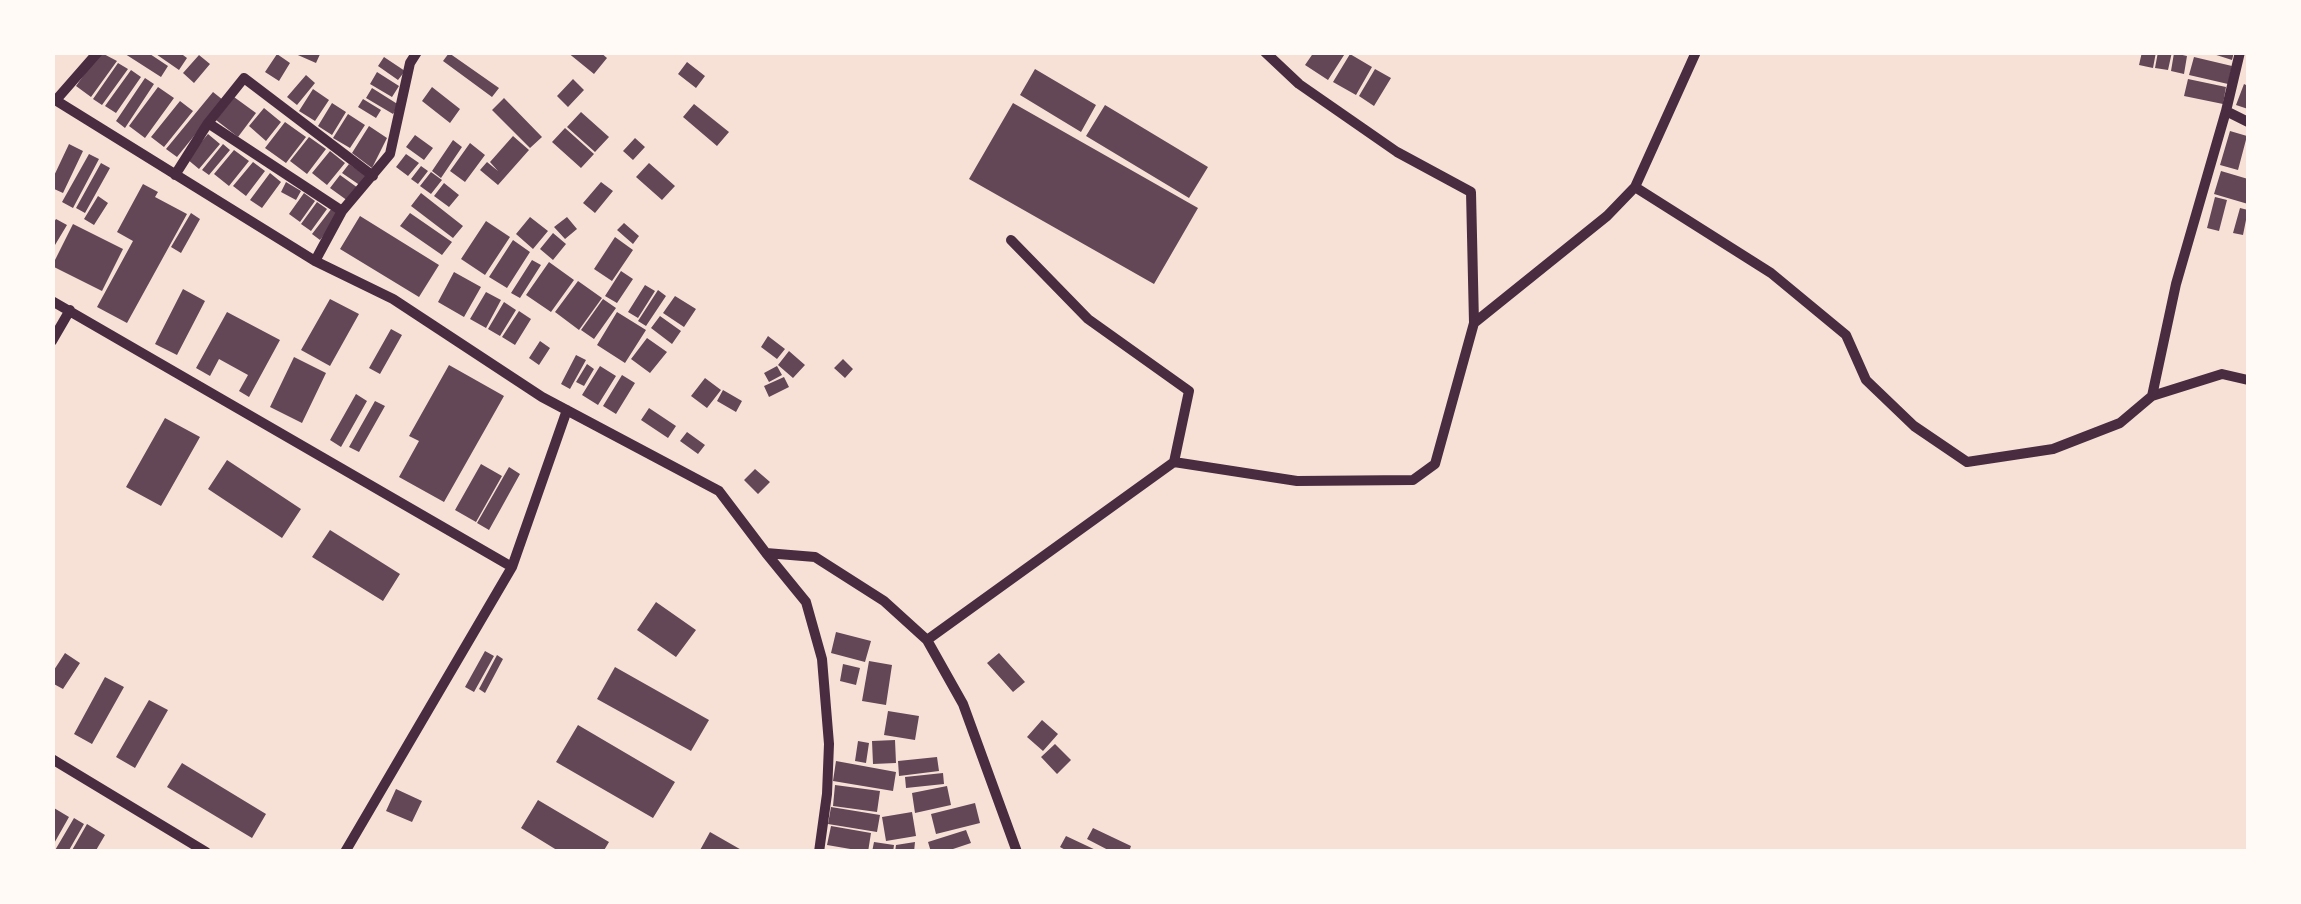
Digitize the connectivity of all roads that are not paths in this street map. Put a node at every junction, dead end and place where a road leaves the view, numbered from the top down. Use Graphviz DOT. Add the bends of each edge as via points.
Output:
graph roads {
  1 [pos="98,52"];
  2 [pos="417,52"];
  3 [pos="1266,52"];
  4 [pos="1696,52"];
  5 [pos="2240,52"];
  6 [pos="54,99"];
  7 [pos="2226,111"];
  8 [pos="2248,122"];
  9 [pos="208,123"];
  10 [pos="175,175"];
  11 [pos="373,176"];
  12 [pos="1635,188"];
  13 [pos="342,211"];
  14 [pos="1011,240"];
  15 [pos="315,261"];
  16 [pos="52,300"];
  17 [pos="70,310"];
  18 [pos="1474,323"];
  19 [pos="52,342"];
  20 [pos="2248,380"];
  21 [pos="2152,396"];
  22 [pos="566,410"];
  23 [pos="1174,462"];
  24 [pos="766,553"];
  25 [pos="512,567"];
  26 [pos="927,640"];
  27 [pos="52,759"];
  28 [pos="206,852"];
  29 [pos="346,852"];
  30 [pos="819,852"];
  31 [pos="1017,852"];
  1 -- 6 [label="street"];
  2 -- 11 [label="street" via="390,154"];
  3 -- 18 [label="street" via="1396,152 1471,192"];
  4 -- 12 [label="street"];
  5 -- 7 [label="street"];
  6 -- 10 [label="street"];
  7 -- 8 [label="street"];
  7 -- 21 [label="street"];
  9 -- 10 [label="street"];
  9 -- 11 [label="street" via="244,78"];
  9 -- 13 [label="street"];
  10 -- 15 [label="street"];
  11 -- 13 [label="street"];
  12 -- 18 [label="street"];
  12 -- 21 [label="street" via="1771,273 1846,335 1866,380 1914,426 1967,462 2053,449 2120,423"];
  13 -- 15 [label="street"];
  14 -- 23 [label="street" via="1088,318 1188,391"];
  15 -- 22 [label="street" via="393,299"];
  16 -- 17 [label="street"];
  17 -- 19 [label="street"];
  17 -- 25 [label="street"];
  18 -- 23 [label="street" via="1435,464 1413,480 1297,481"];
  20 -- 21 [label="street" via="2222,374"];
  22 -- 24 [label="street" via="719,491"];
  22 -- 25 [label="street"];
  23 -- 26 [label="street"];
  24 -- 26 [label="street" via="815,557 884,601"];
  24 -- 30 [label="street" via="806,602 822,658 829,744"];
  25 -- 29 [label="street"];
  26 -- 31 [label="street" via="963,704"];
  27 -- 28 [label="street"];
}
